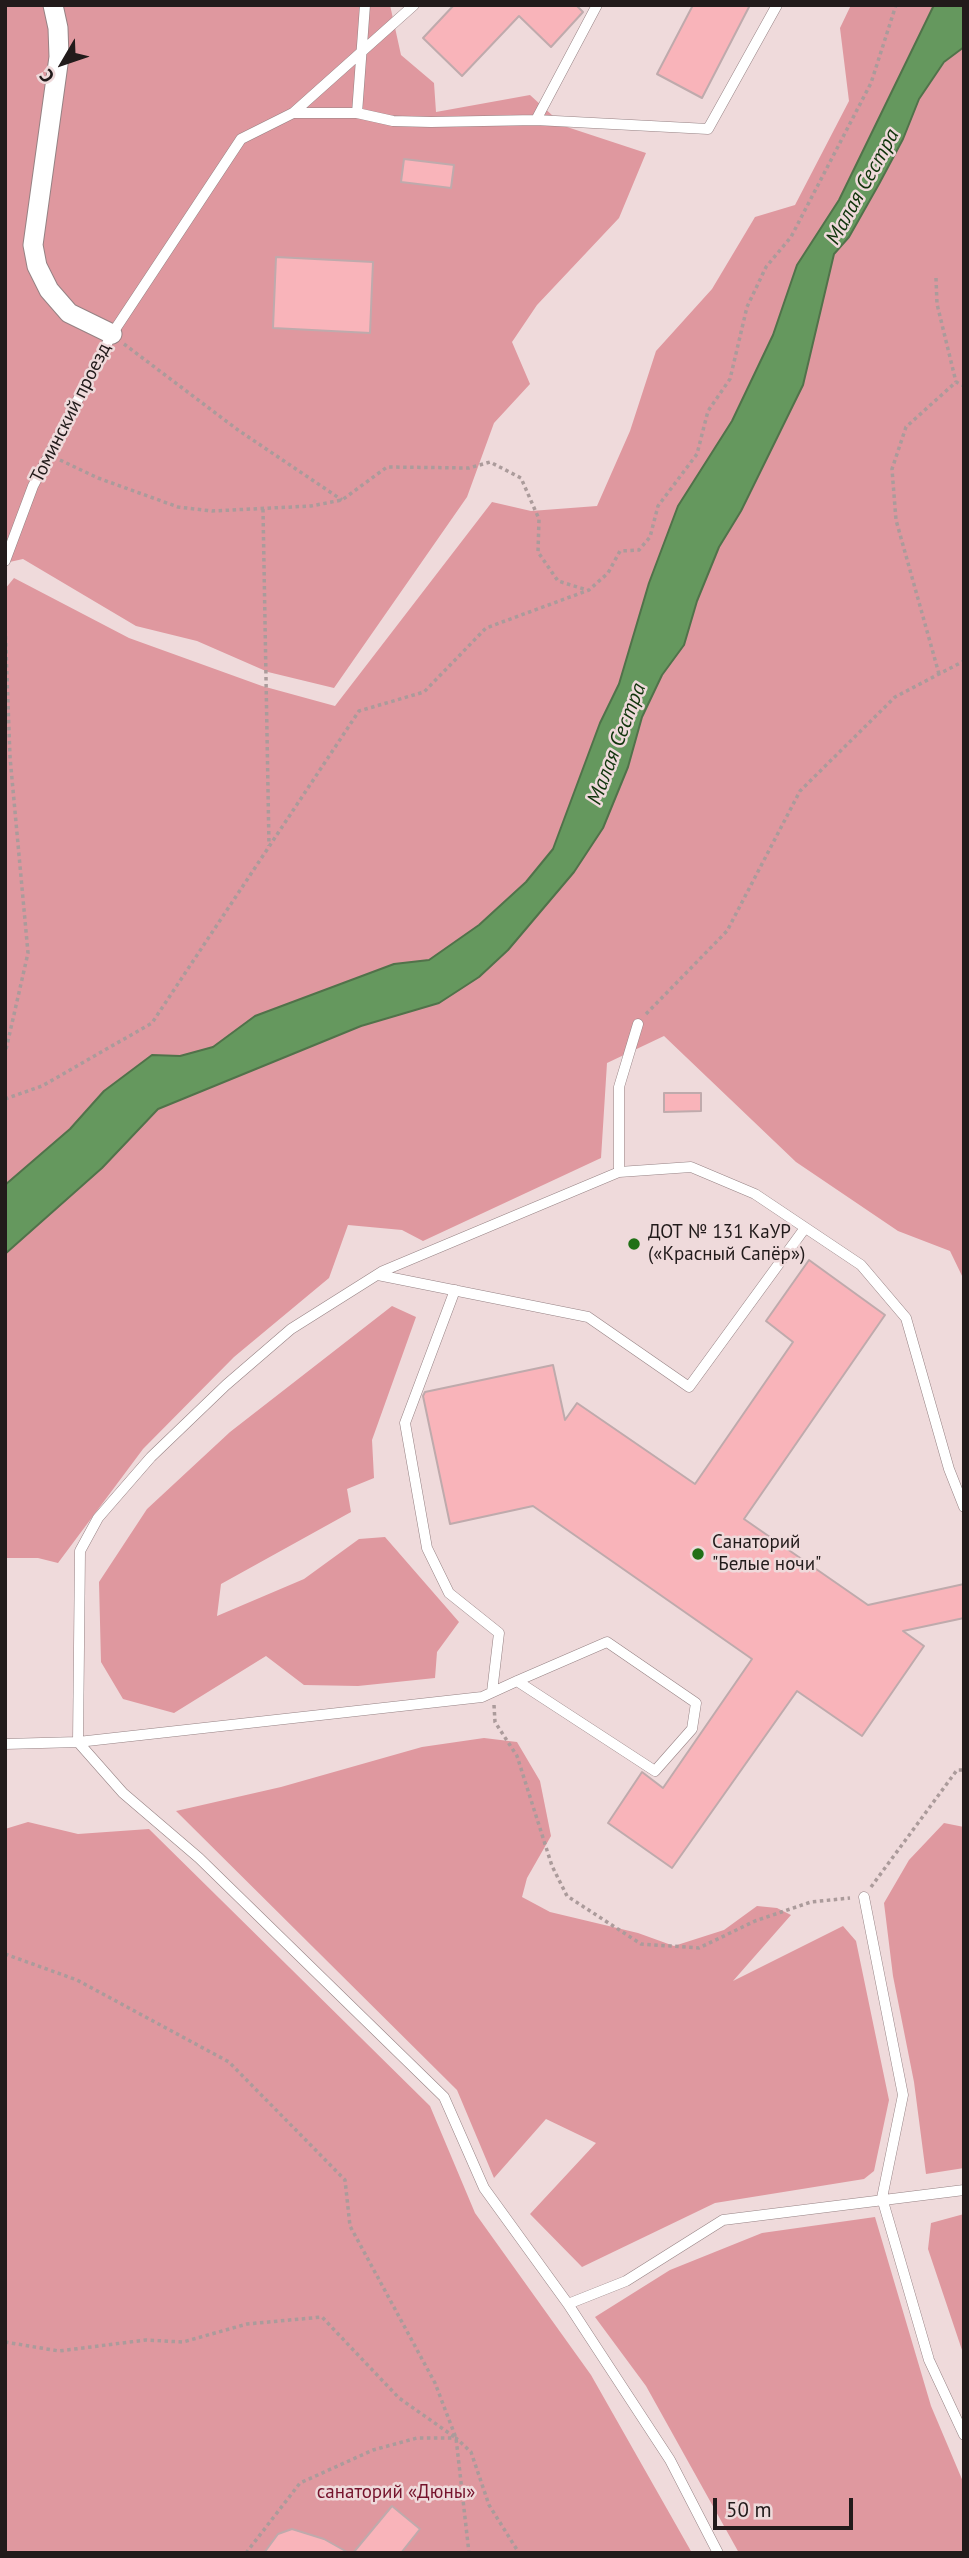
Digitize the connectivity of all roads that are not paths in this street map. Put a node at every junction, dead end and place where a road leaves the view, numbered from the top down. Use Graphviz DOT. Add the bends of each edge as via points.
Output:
graph roads {
  1 [pos="52,5"];
  2 [pos="365,5"];
  3 [pos="414,5"];
  4 [pos="597,5"];
  5 [pos="777,5"];
  6 [pos="363,53"];
  7 [pos="293,113"];
  8 [pos="357,113"];
  9 [pos="536,120"];
  10 [pos="111,334"];
  11 [pos="5,561"];
  12 [pos="638,1024"];
  13 [pos="619,1172"];
  14 [pos="805,1228"];
  15 [pos="378,1275"];
  16 [pos="455,1290"];
  17 [pos="964,1507"];
  18 [pos="517,1681"];
  19 [pos="492,1692"];
  20 [pos="78,1742"];
  21 [pos="5,1744"];
  22 [pos="864,1897"];
  23 [pos="964,2190"];
  24 [pos="882,2198"];
  25 [pos="568,2304"];
  26 [pos="964,2435"];
  27 [pos="718,2553"];
  1 -- 10 [label="street, Томинский проезд" via="59,57 33,245 49,290 69,313"];
  2 -- 6 [label="lane"];
  3 -- 6 [label="lane"];
  4 -- 9 [label="lane"];
  5 -- 9 [label="lane" via="708,129"];
  6 -- 7 [label="lane"];
  6 -- 8 [label="lane"];
  7 -- 8 [label="lane"];
  7 -- 10 [label="lane" via="241,139"];
  8 -- 9 [label="lane" via="393,121"];
  10 -- 11 [label="lane, Томинский проезд" via="33,486"];
  12 -- 13 [label="lane" via="619,1087"];
  13 -- 14 [label="lane" via="691,1167 755,1194"];
  13 -- 15 [label="lane"];
  14 -- 16 [label="lane" via="689,1387 588,1317"];
  14 -- 17 [label="lane" via="861,1265 906,1318"];
  15 -- 16 [label="lane"];
  15 -- 20 [label="lane" via="291,1329 226,1385 150,1457 98,1518 80,1551"];
  16 -- 19 [label="lane" via="405,1423 427,1548 449,1593 499,1633"];
  18 -- 18 [label="lane" via="655,1771 692,1729 696,1703 607,1642"];
  18 -- 19 [label="lane"];
  19 -- 20 [label="lane" via="482,1697"];
  20 -- 21 [label="lane"];
  20 -- 25 [label="lane" via="123,1793 198,1858 444,2097 484,2188"];
  22 -- 24 [label="lane" via="903,2095"];
  23 -- 24 [label="lane"];
  24 -- 25 [label="lane" via="723,2220 626,2281"];
  24 -- 26 [label="lane" via="929,2360"];
  25 -- 27 [label="lane" via="670,2460"];
}
